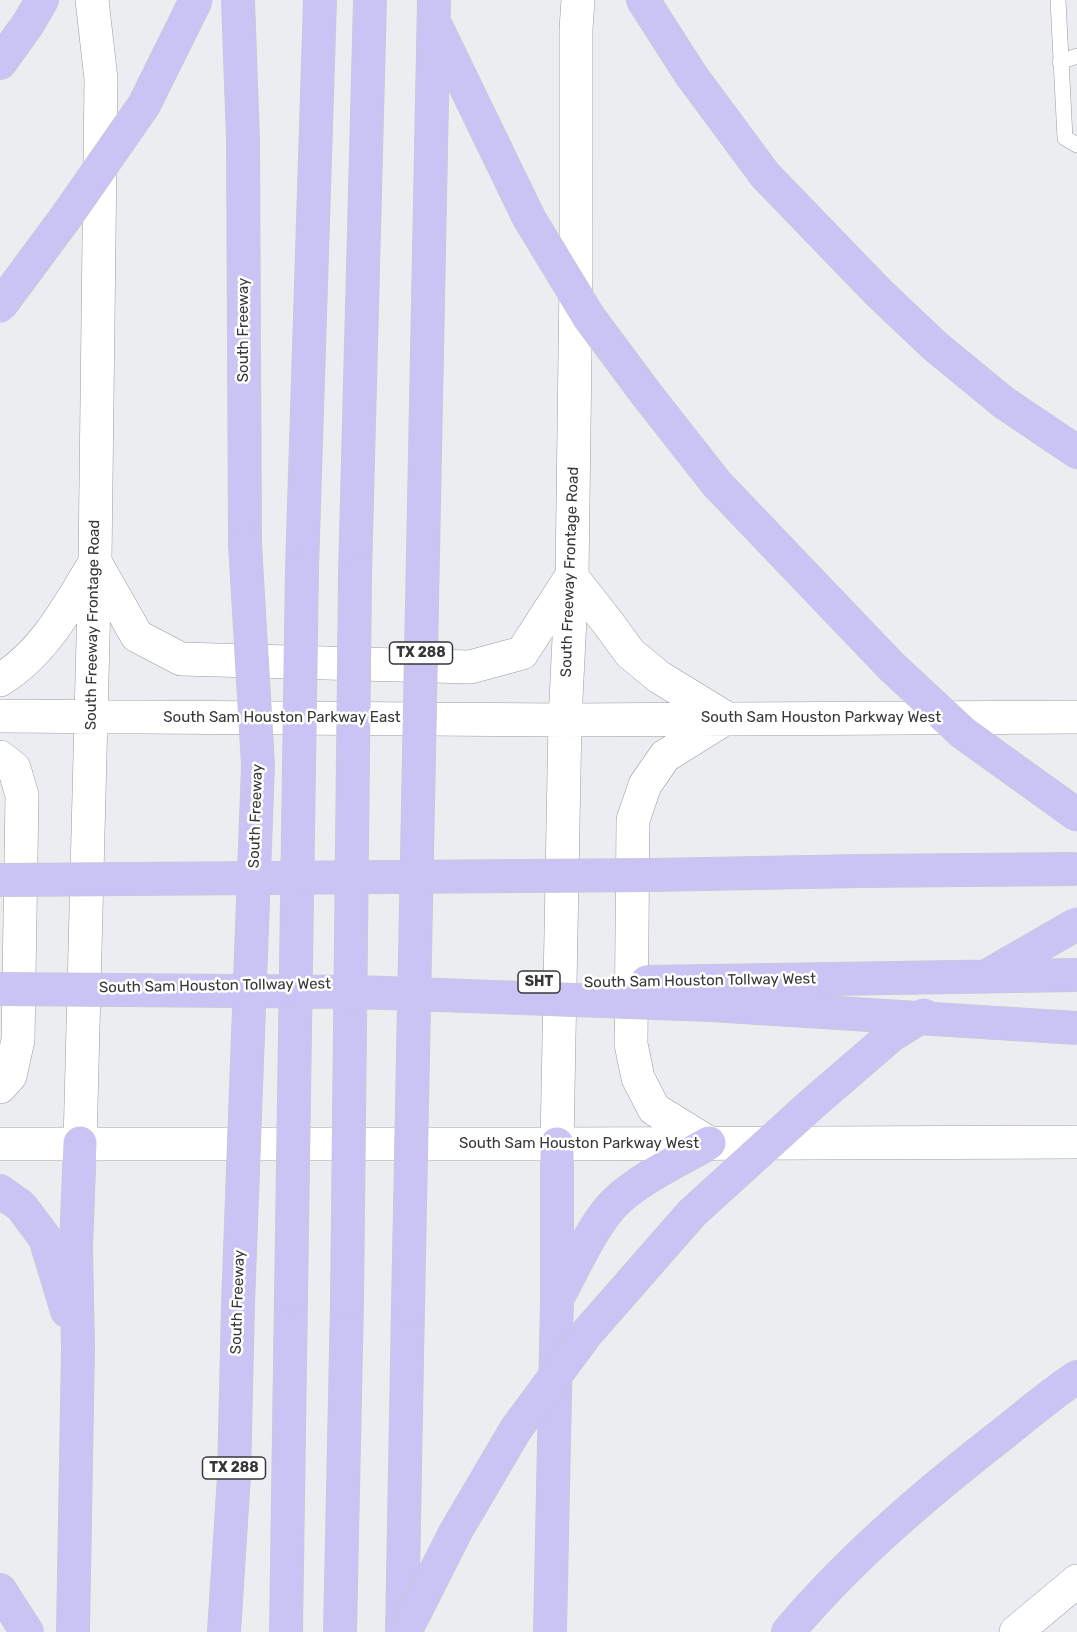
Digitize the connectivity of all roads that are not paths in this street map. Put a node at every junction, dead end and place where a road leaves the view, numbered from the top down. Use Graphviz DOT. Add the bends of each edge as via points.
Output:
graph roads {
  1 [pos="42,0"];
  2 [pos="92,0"];
  3 [pos="196,0"];
  4 [pos="238,0"];
  5 [pos="320,0"];
  6 [pos="370,0"];
  7 [pos="424,0"];
  8 [pos="434,0"];
  9 [pos="578,0"];
  10 [pos="643,0"];
  11 [pos="1058,0"];
  12 [pos="1077,56"];
  13 [pos="1060,62"];
  14 [pos="0,63"];
  15 [pos="1077,145"];
  16 [pos="0,306"];
  17 [pos="1077,452"];
  18 [pos="95,562"];
  19 [pos="572,577"];
  20 [pos="0,680"];
  21 [pos="0,716"];
  22 [pos="90,717"];
  23 [pos="1077,717"];
  24 [pos="726,718"];
  25 [pos="565,720"];
  26 [pos="0,757"];
  27 [pos="1077,815"];
  28 [pos="1077,869"];
  29 [pos="0,880"];
  30 [pos="1077,924"];
  31 [pos="1077,975"];
  32 [pos="0,989"];
  33 [pos="1077,1028"];
  34 [pos="0,1087"];
  35 [pos="1077,1142"];
  36 [pos="80,1143"];
  37 [pos="709,1143"];
  38 [pos="0,1144"];
  39 [pos="556,1144"];
  40 [pos="0,1191"];
  41 [pos="557,1299"];
  42 [pos="78,1347"];
  43 [pos="1077,1377"];
  44 [pos="1075,1588"];
  45 [pos="0,1590"];
  46 [pos="27,1632"];
  47 [pos="73,1632"];
  48 [pos="224,1632"];
  49 [pos="286,1632"];
  50 [pos="340,1632"];
  51 [pos="404,1632"];
  52 [pos="550,1632"];
  53 [pos="788,1632"];
  54 [pos="1016,1632"];
  1 -- 14 [label="highway"];
  2 -- 18 [label="main road, South Freeway Frontage Road" via="101,79"];
  3 -- 16 [label="highway, bridge" via="144,105"];
  4 -- 48 [label="highway, South Freeway / TX 288, bridge" via="243,140 245,544 258,765 234,1476"];
  5 -- 49 [label="highway, bridge" via="302,568"];
  6 -- 50 [label="highway, bridge" via="355,575"];
  7 -- 27 [label="highway, bridge" via="529,218 589,317 717,484 899,674 963,733"];
  8 -- 51 [label="highway, TX 288, bridge"];
  9 -- 19 [label="main road, South Freeway Frontage Road"];
  10 -- 17 [label="highway" via="691,75 765,175 935,346 1003,402"];
  11 -- 13 [label="lane"];
  12 -- 13 [label="lane"];
  13 -- 15 [label="lane" via="1065,138"];
  18 -- 19 [label="main road" via="137,636 181,659 470,667 522,653"];
  18 -- 20 [label="main road" via="36,651"];
  18 -- 22 [label="main road, South Freeway Frontage Road"];
  19 -- 24 [label="main road" via="630,653 659,677"];
  19 -- 25 [label="main road, South Freeway Frontage Road"];
  21 -- 22 [label="main road, South Sam Houston Parkway East"];
  22 -- 25 [label="main road, South Sam Houston Parkway East"];
  22 -- 36 [label="main road, South Freeway Frontage Road"];
  23 -- 24 [label="main road, South Sam Houston Parkway West"];
  24 -- 25 [label="main road, South Sam Houston Parkway West"];
  24 -- 37 [label="main road" via="665,756 645,785 633,820 631,1044 638,1078 654,1109"];
  25 -- 39 [label="main road, South Freeway Frontage Road"];
  26 -- 34 [label="main road" via="14,768 22,795 18,1040 10,1076"];
  28 -- 29 [label="highway, bridge"];
  30 -- 51 [label="highway, bridge" via="892,1035 692,1213 587,1333 516,1429 456,1531"];
  31 -- 32 [label="highway, South Sam Houston Tollway West / SHT, bridge"];
  32 -- 33 [label="highway, bridge" via="382,993 711,1005"];
  35 -- 37 [label="main road, South Sam Houston Parkway West"];
  36 -- 38 [label="main road"];
  36 -- 39 [label="main road, South Sam Houston Parkway West"];
  36 -- 42 [label="highway"];
  37 -- 39 [label="main road, South Sam Houston Parkway West"];
  37 -- 41 [label="highway" via="634,1186 610,1208"];
  39 -- 41 [label="highway"];
  40 -- 42 [label="highway" via="21,1206 45,1238"];
  41 -- 52 [label="highway"];
  42 -- 47 [label="highway"];
  43 -- 53 [label="highway" via="891,1526"];
  44 -- 54 [label="main road"];
  45 -- 46 [label="highway"];
}
